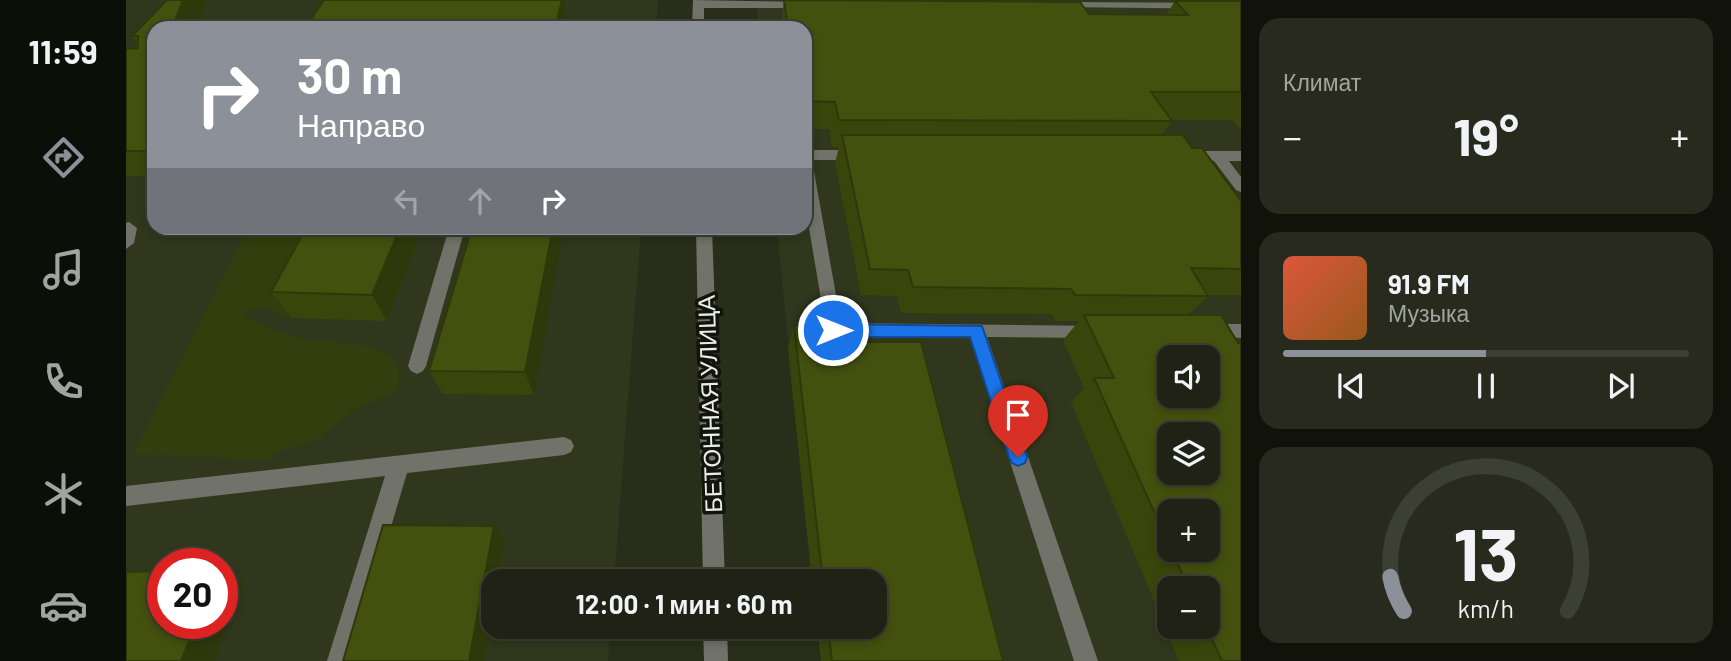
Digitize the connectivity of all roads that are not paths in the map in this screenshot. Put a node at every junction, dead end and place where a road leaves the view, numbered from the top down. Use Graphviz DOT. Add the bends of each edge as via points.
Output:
graph roads {
  1 [pos="698,2"];
  2 [pos="812,5"];
  3 [pos="1047,5"];
  4 [pos="1241,6"];
  5 [pos="698,21"];
  6 [pos="874,156"];
  7 [pos="1177,156"];
  8 [pos="1218,156"];
  9 [pos="1241,156"];
  10 [pos="812,157"];
  11 [pos="1241,187"];
  12 [pos="812,200"];
  13 [pos="455,235"];
  14 [pos="704,235"];
  15 [pos="976,330"];
  16 [pos="1116,331"];
  17 [pos="1185,331"];
  18 [pos="1241,331"];
  19 [pos="417,366"];
  20 [pos="564,446"];
  21 [pos="399,465"];
  22 [pos="126,496"];
  23 [pos="714,569"];
  24 [pos="715,639"];
  25 [pos="339,661"];
  26 [pos="716,661"];
  27 [pos="1086,661"];
  1 -- 2 [label="street"];
  1 -- 5 [label="street"];
  3 -- 4 [label="street"];
  6 -- 10 [label="street"];
  7 -- 8 [label="street"];
  8 -- 9 [label="street"];
  8 -- 11 [label="street"];
  12 -- 15 [label="street" via="833,330"];
  13 -- 19 [label="street"];
  14 -- 23 [label="street, БЕТОННАЯ УЛИЦА"];
  15 -- 16 [label="street"];
  15 -- 27 [label="street"];
  17 -- 18 [label="street"];
  20 -- 21 [label="street"];
  21 -- 22 [label="street"];
  21 -- 25 [label="street"];
  24 -- 26 [label="street"];
}
